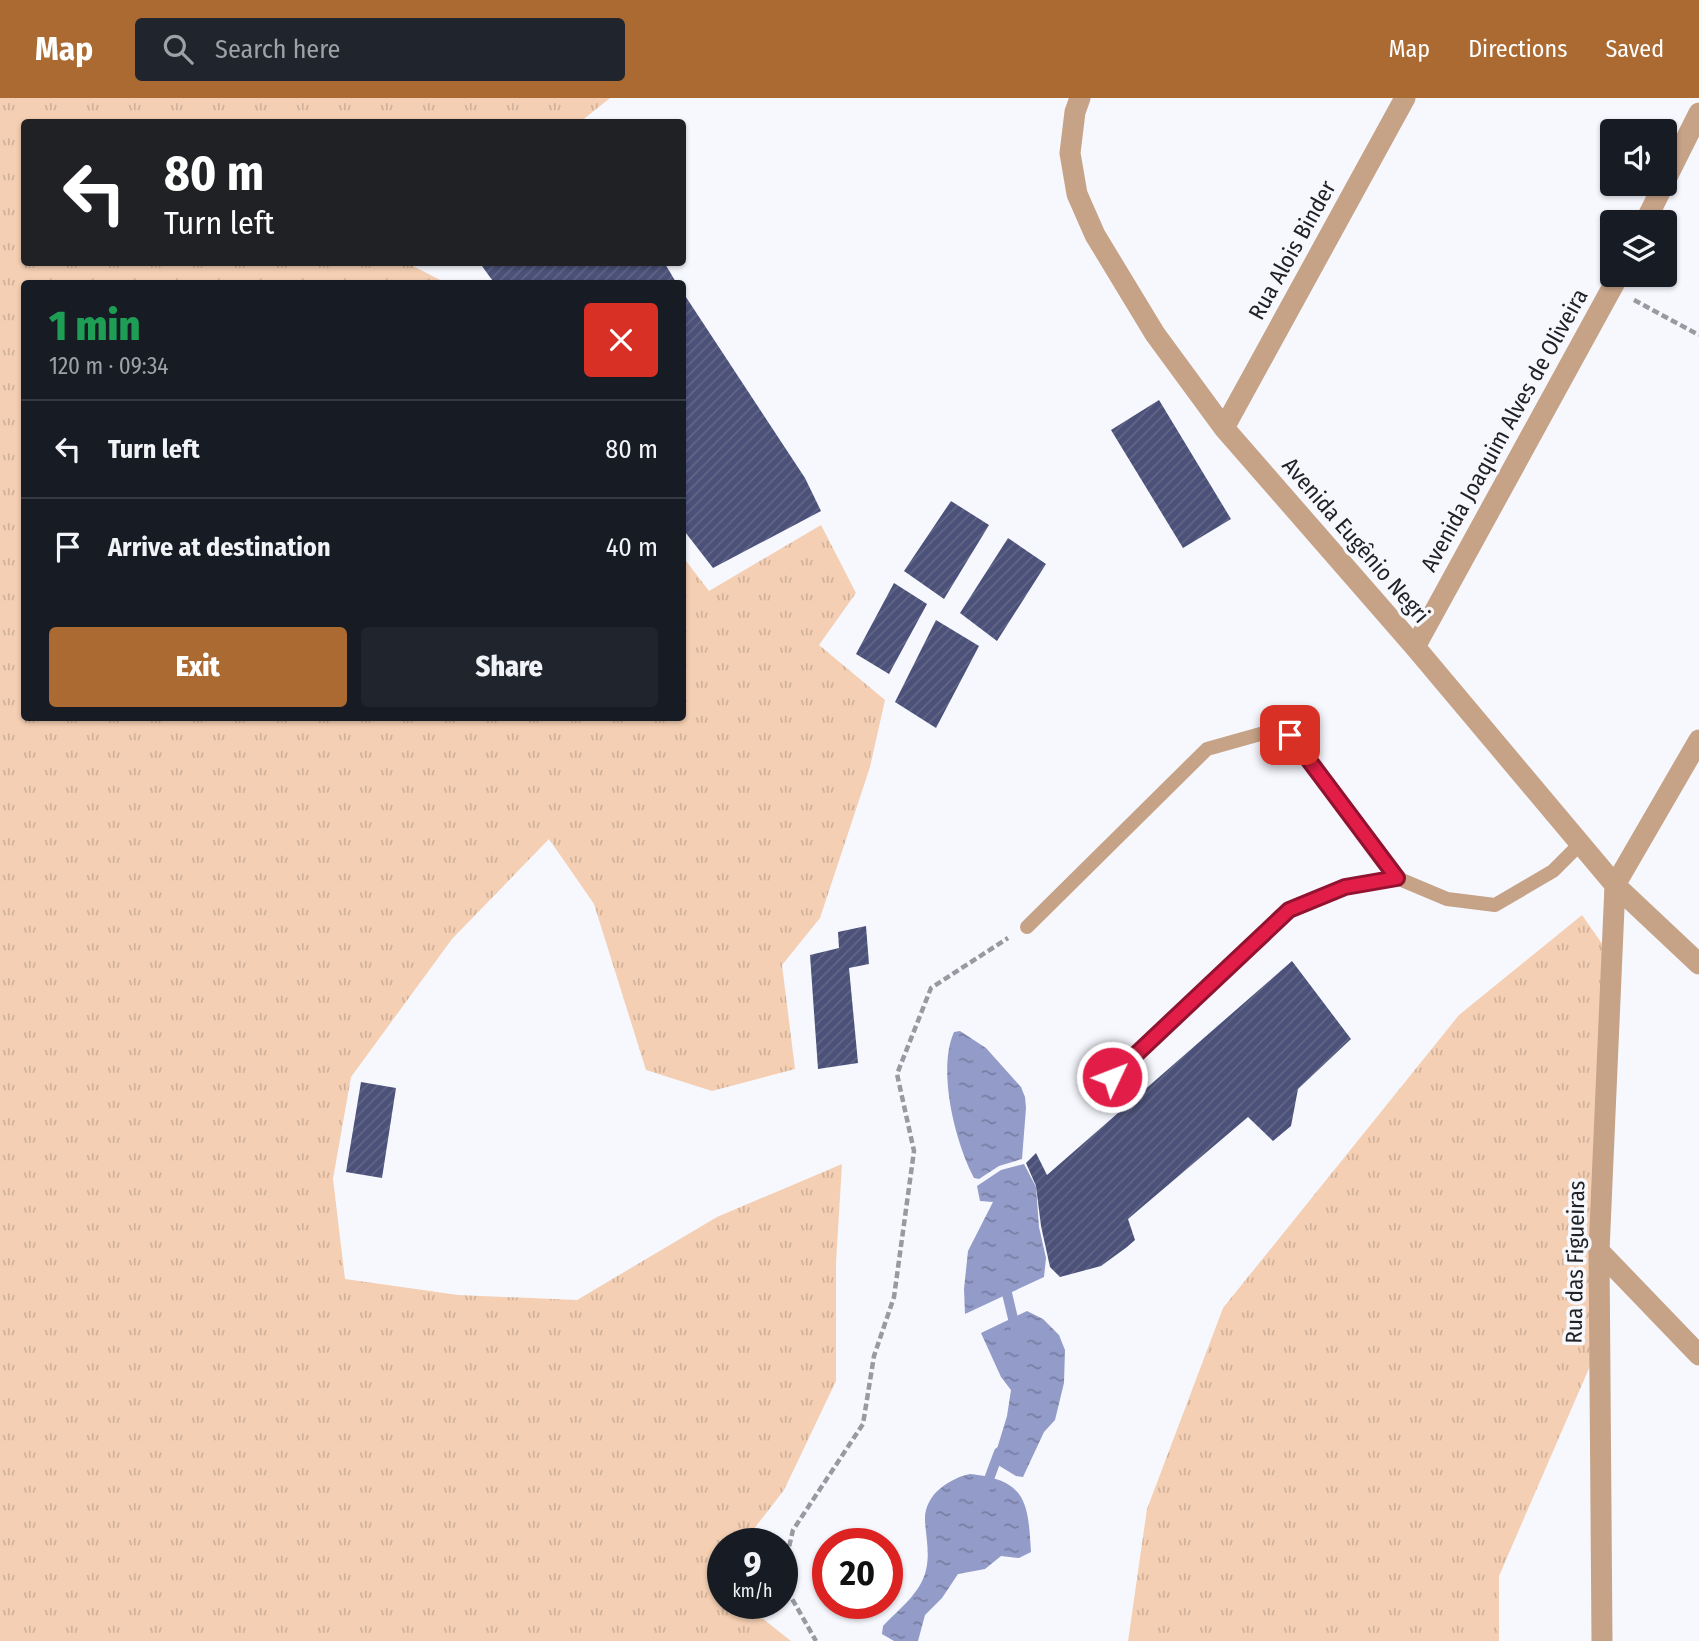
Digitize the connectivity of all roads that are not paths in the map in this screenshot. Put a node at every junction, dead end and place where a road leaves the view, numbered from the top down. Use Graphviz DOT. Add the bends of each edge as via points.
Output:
graph roads {
  1 [pos="1080,98"];
  2 [pos="1405,98"];
  3 [pos="1699,113"];
  4 [pos="1677,157"];
  5 [pos="1612,287"];
  6 [pos="1224,428"];
  7 [pos="1415,647"];
  8 [pos="1699,740"];
  9 [pos="1580,844"];
  10 [pos="1397,878"];
  11 [pos="1615,885"];
  12 [pos="1027,927"];
  13 [pos="1699,964"];
  14 [pos="1112,1077"];
  15 [pos="1599,1251"];
  16 [pos="1699,1355"];
  17 [pos="1602,1641"];
  1 -- 6 [label="street, Avenida Eugênio Negri" via="1070,153 1077,194 1095,236 1155,334"];
  2 -- 6 [label="street, Rua Alois Binder"];
  3 -- 4 [label="street"];
  5 -- 7 [label="street, Avenida Joaquim Alves de Oliveira"];
  6 -- 7 [label="street, Avenida Eugênio Negri"];
  7 -- 9 [label="street, Avenida Eugênio Negri"];
  8 -- 11 [label="street"];
  9 -- 10 [label="lane" via="1553,871 1495,905 1447,899"];
  9 -- 11 [label="street, Avenida Eugênio Negri"];
  10 -- 12 [label="lane" via="1290,735 1264,733 1207,748"];
  10 -- 14 [label="lane" via="1345,887 1289,910"];
  11 -- 13 [label="street, Avenida Eugênio Negri"];
  11 -- 15 [label="street, Rua das Figueiras"];
  15 -- 16 [label="street"];
  15 -- 17 [label="street, Rua das Figueiras"];
}
